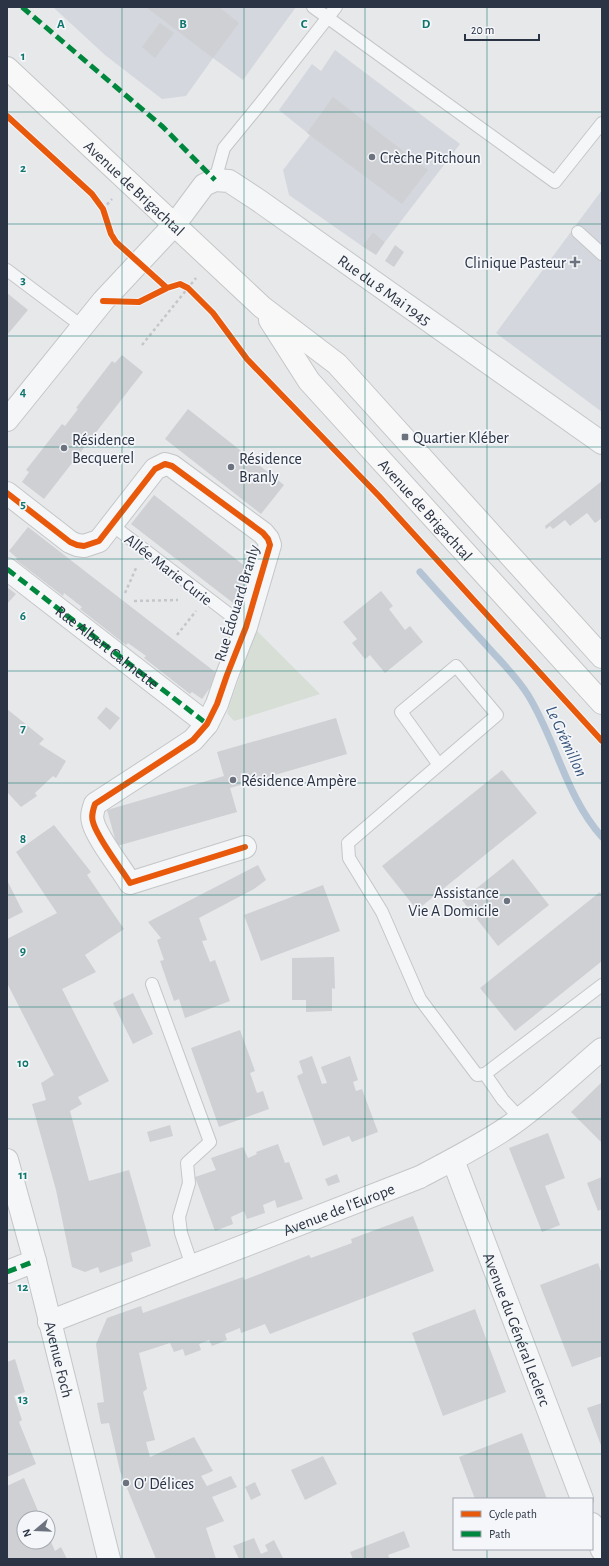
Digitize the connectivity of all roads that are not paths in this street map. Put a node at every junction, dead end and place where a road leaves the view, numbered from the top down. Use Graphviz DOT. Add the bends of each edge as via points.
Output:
graph roads {
  1 [pos="313,7"];
  2 [pos="336,7"];
  3 [pos="328,17"];
  4 [pos="7,68"];
  5 [pos="602,123"];
  6 [pos="216,180"];
  7 [pos="175,224"];
  8 [pos="578,232"];
  9 [pos="602,254"];
  10 [pos="7,270"];
  11 [pos="262,307"];
  12 [pos="83,327"];
  13 [pos="7,420"];
  14 [pos="602,444"];
  15 [pos="7,493"];
  16 [pos="112,525"];
  17 [pos="7,569"];
  18 [pos="246,628"];
  19 [pos="602,657"];
  20 [pos="602,703"];
  21 [pos="207,724"];
  22 [pos="439,765"];
  23 [pos="245,847"];
  24 [pos="152,984"];
  25 [pos="602,985"];
  26 [pos="602,1049"];
  27 [pos="485,1074"];
  28 [pos="520,1118"];
  29 [pos="7,1160"];
  30 [pos="453,1160"];
  31 [pos="35,1261"];
  32 [pos="192,1266"];
  33 [pos="7,1272"];
  34 [pos="49,1322"];
  35 [pos="582,1498"];
  36 [pos="593,1527"];
  37 [pos="602,1550"];
  38 [pos="109,1559"];
  1 -- 3 [label="lane"];
  2 -- 3 [label="lane"];
  3 -- 5 [label="lane" via="556,182"];
  3 -- 6 [label="lane" via="224,148"];
  4 -- 7 [label="main road, Avenue de Brigachtal"];
  6 -- 7 [label="street" via="204,185"];
  6 -- 14 [label="street, Rue du 8 Mai 1945" via="229,180"];
  7 -- 11 [label="main road, Avenue de Brigachtal"];
  7 -- 12 [label="street" via="113,290"];
  8 -- 9 [label="lane"];
  10 -- 12 [label="lane"];
  11 -- 19 [label="main road, Avenue de Brigachtal" via="337,364"];
  11 -- 20 [label="main road, Avenue de Brigachtal" via="309,381"];
  12 -- 13 [label="street"];
  15 -- 16 [label="street, Rue Édouard Branly" via="77,545 84,546 100,541"];
  16 -- 18 [label="lane, Allée Marie Curie"];
  16 -- 18 [label="street, Rue Édouard Branly" via="155,469 165,464 172,466 263,533 270,545"];
  17 -- 21 [label="street, Rue Albert Calmette"];
  18 -- 21 [label="street, Rue Édouard Branly"];
  21 -- 23 [label="street, Rue Édouard Branly" via="194,740 95,804 93,822 130,883"];
  22 -- 22 [label="lane" via="497,715 456,666 401,712"];
  22 -- 27 [label="lane" via="348,842 349,858 382,912 420,999 477,1075"];
  24 -- 32 [label="lane" via="210,1142 187,1163 189,1183 179,1217 181,1233"];
  25 -- 27 [label="lane"];
  26 -- 28 [label="street, Avenue de l'Europe"];
  27 -- 28 [label="lane" via="503,1100"];
  28 -- 30 [label="street, Avenue de l'Europe"];
  29 -- 31 [label="street, Avenue Foch"];
  30 -- 32 [label="street, Avenue de l'Europe" via="420,1177"];
  30 -- 35 [label="street, Avenue du Général Leclerc"];
  31 -- 33 [label="street"];
  31 -- 34 [label="street, Avenue Foch"];
  32 -- 34 [label="street, Avenue de l'Europe"];
  34 -- 38 [label="street, Avenue Foch"];
  36 -- 37 [label="street"];
}
